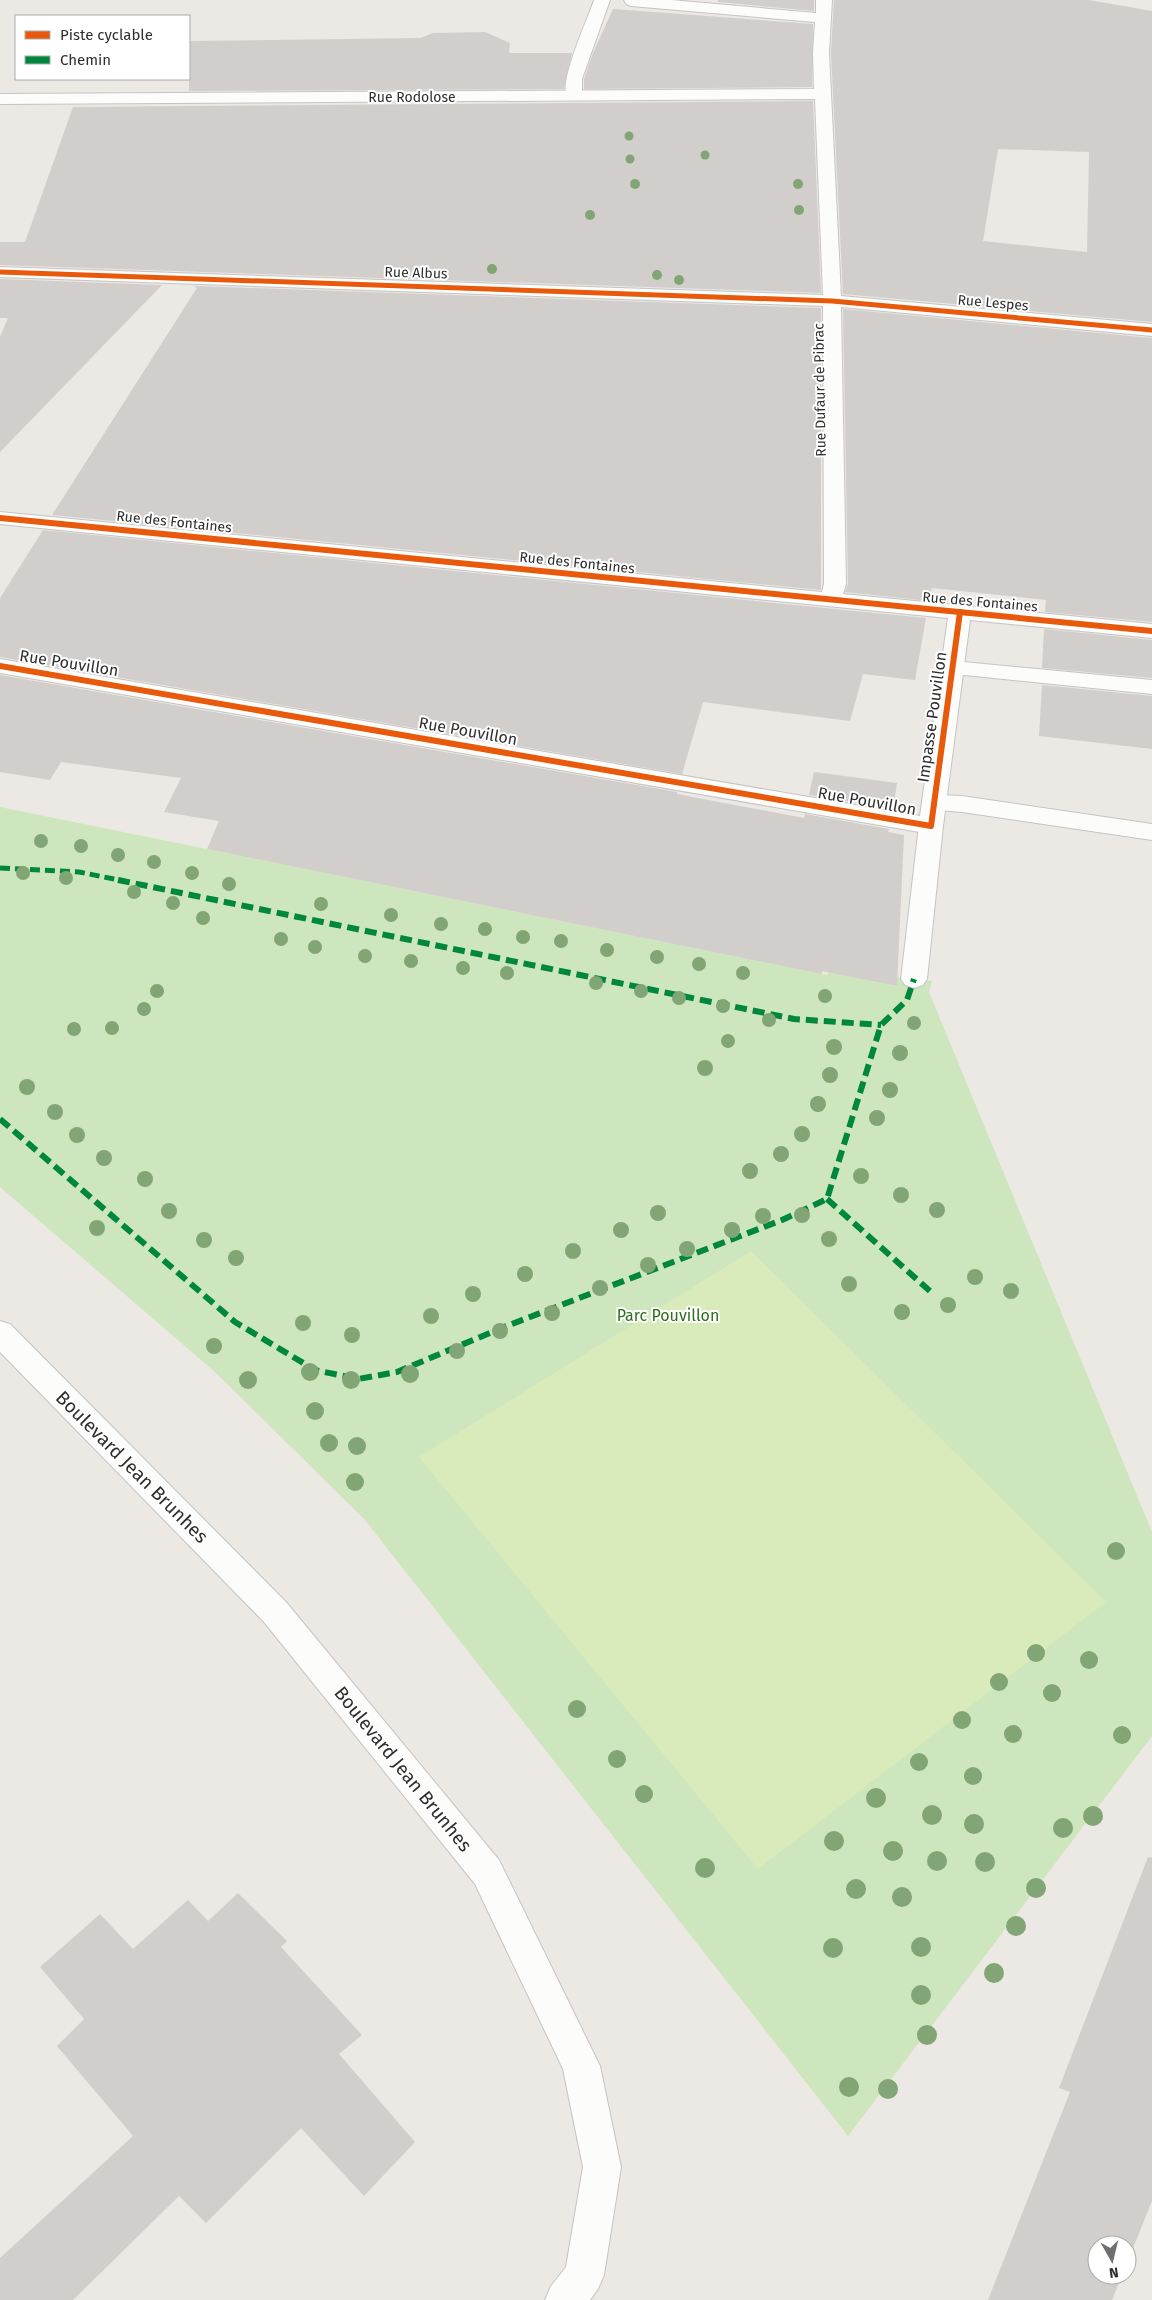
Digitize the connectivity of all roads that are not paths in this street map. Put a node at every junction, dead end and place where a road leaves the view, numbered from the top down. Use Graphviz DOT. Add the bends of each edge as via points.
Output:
graph roads {
  1 [pos="602,0"];
  2 [pos="631,1"];
  3 [pos="823,9"];
  4 [pos="824,94"];
  5 [pos="574,96"];
  6 [pos="0,99"];
  7 [pos="0,272"];
  8 [pos="832,301"];
  9 [pos="1152,330"];
  10 [pos="0,518"];
  11 [pos="831,600"];
  12 [pos="960,612"];
  13 [pos="1152,631"];
  14 [pos="0,666"];
  15 [pos="953,668"];
  16 [pos="1152,688"];
  17 [pos="933,815"];
  18 [pos="1152,832"];
  19 [pos="914,980"];
  20 [pos="0,1334"];
  21 [pos="565,2300"];
  1 -- 5 [label="street" via="574,79"];
  2 -- 3 [label="street"];
  3 -- 4 [label="street, Rue Dufaur de Pibrac"];
  4 -- 5 [label="street, Rue Rodolose"];
  4 -- 8 [label="street, Rue Dufaur de Pibrac"];
  5 -- 6 [label="street, Rue Rodolose"];
  7 -- 8 [label="street, Rue Albus"];
  8 -- 9 [label="street, Rue Lespes"];
  8 -- 11 [label="street, Rue Dufaur de Pibrac" via="835,584"];
  10 -- 11 [label="street, Rue des Fontaines"];
  11 -- 12 [label="street, Rue des Fontaines"];
  12 -- 13 [label="street, Rue des Fontaines"];
  12 -- 15 [label="street, Impasse Pouvillon"];
  14 -- 17 [label="street, Rue Pouvillon"];
  15 -- 16 [label="street"];
  15 -- 17 [label="street, Impasse Pouvillon"];
  17 -- 18 [label="street, Rue Pouvillon" via="962,804"];
  17 -- 19 [label="street, Impasse Pouvillon"];
  20 -- 21 [label="street, Boulevard Jean Brunhes" via="275,1612 487,1872 581,2066 602,2167 584,2275"];
}
